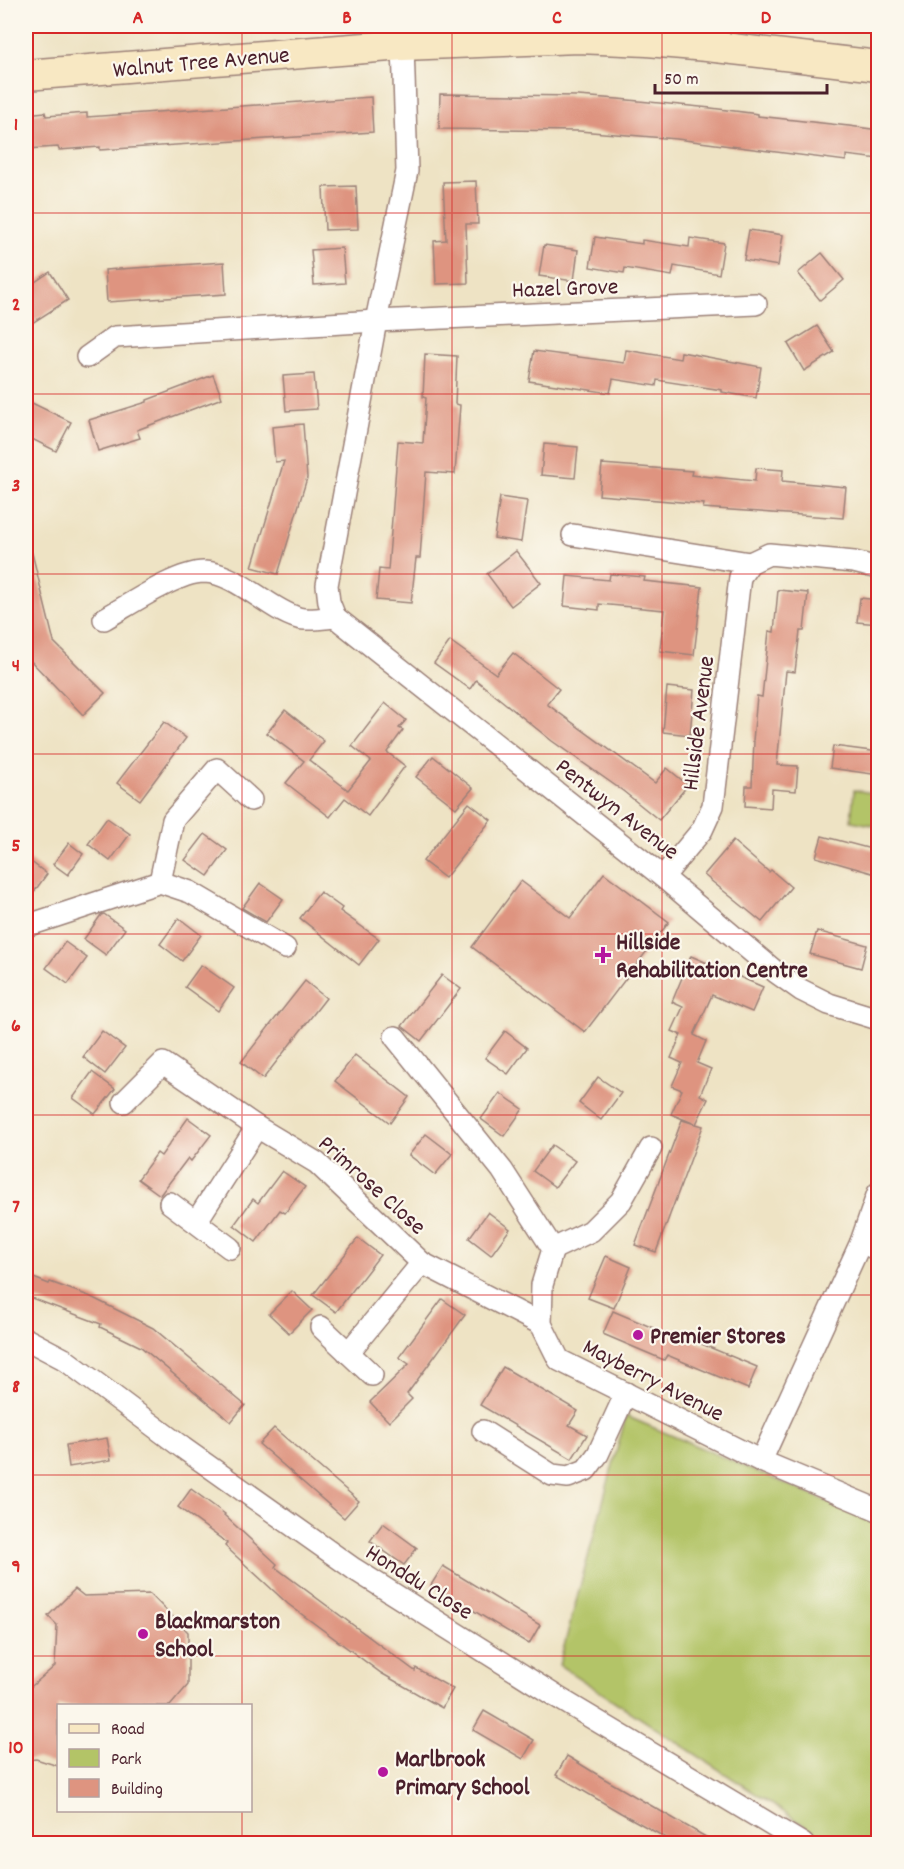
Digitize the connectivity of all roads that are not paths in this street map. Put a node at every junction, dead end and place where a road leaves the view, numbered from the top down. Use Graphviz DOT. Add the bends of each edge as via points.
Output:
graph roads {
  1 [pos="403,45"];
  2 [pos="879,66"];
  3 [pos="26,75"];
  4 [pos="756,304"];
  5 [pos="376,321"];
  6 [pos="87,357"];
  7 [pos="573,535"];
  8 [pos="750,563"];
  9 [pos="879,568"];
  10 [pos="335,617"];
  11 [pos="104,619"];
  12 [pos="251,800"];
  13 [pos="663,877"];
  14 [pos="160,882"];
  15 [pos="26,926"];
  16 [pos="285,948"];
  17 [pos="879,1019"];
  18 [pos="395,1037"];
  19 [pos="124,1102"];
  20 [pos="257,1127"];
  21 [pos="651,1148"];
  22 [pos="879,1193"];
  23 [pos="170,1203"];
  24 [pos="196,1222"];
  25 [pos="870,1246"];
  26 [pos="230,1248"];
  27 [pos="553,1249"];
  28 [pos="422,1263"];
  29 [pos="541,1324"];
  30 [pos="321,1327"];
  31 [pos="26,1339"];
  32 [pos="348,1353"];
  33 [pos="372,1375"];
  34 [pos="626,1393"];
  35 [pos="483,1431"];
  36 [pos="761,1461"];
  37 [pos="879,1510"];
  38 [pos="803,1844"];
  1 -- 2 [label="street, Walnut Tree Avenue" via="578,38 647,40"];
  1 -- 3 [label="street, Walnut Tree Avenue"];
  1 -- 5 [label="street" via="407,171"];
  4 -- 5 [label="street, Hazel Grove"];
  5 -- 6 [label="street, Hazel Grove" via="115,337"];
  5 -- 10 [label="street" via="327,585"];
  7 -- 8 [label="street"];
  8 -- 9 [label="street" via="769,554"];
  8 -- 13 [label="street, Hillside Avenue" via="740,577 713,806 702,830"];
  10 -- 11 [label="street" via="300,619 226,577 203,572 179,577"];
  10 -- 13 [label="street, Pentwyn Avenue"];
  12 -- 14 [label="street" via="217,769 173,820"];
  13 -- 17 [label="street, Pentwyn Avenue" via="801,990 830,1005"];
  14 -- 15 [label="street"];
  14 -- 16 [label="street" via="189,892"];
  18 -- 27 [label="street" via="502,1170"];
  19 -- 20 [label="street, Primrose Close" via="163,1063"];
  20 -- 24 [label="street"];
  20 -- 28 [label="street, Primrose Close" via="317,1162"];
  21 -- 27 [label="street" via="621,1201 591,1231"];
  22 -- 25 [label="street"];
  23 -- 24 [label="street"];
  24 -- 26 [label="street"];
  25 -- 36 [label="street"];
  27 -- 29 [label="street, Mayberry Avenue" via="542,1285"];
  28 -- 29 [label="street, Primrose Close"];
  28 -- 32 [label="street, Primrose Close"];
  29 -- 34 [label="street, Mayberry Avenue" via="560,1360"];
  30 -- 32 [label="street"];
  31 -- 38 [label="street, Honddu Close" via="64,1359 354,1569 557,1697"];
  32 -- 33 [label="street"];
  34 -- 35 [label="street" via="598,1454 586,1470 568,1477 552,1475"];
  34 -- 36 [label="street, Mayberry Avenue"];
  36 -- 37 [label="street, Mayberry Avenue"];
}
